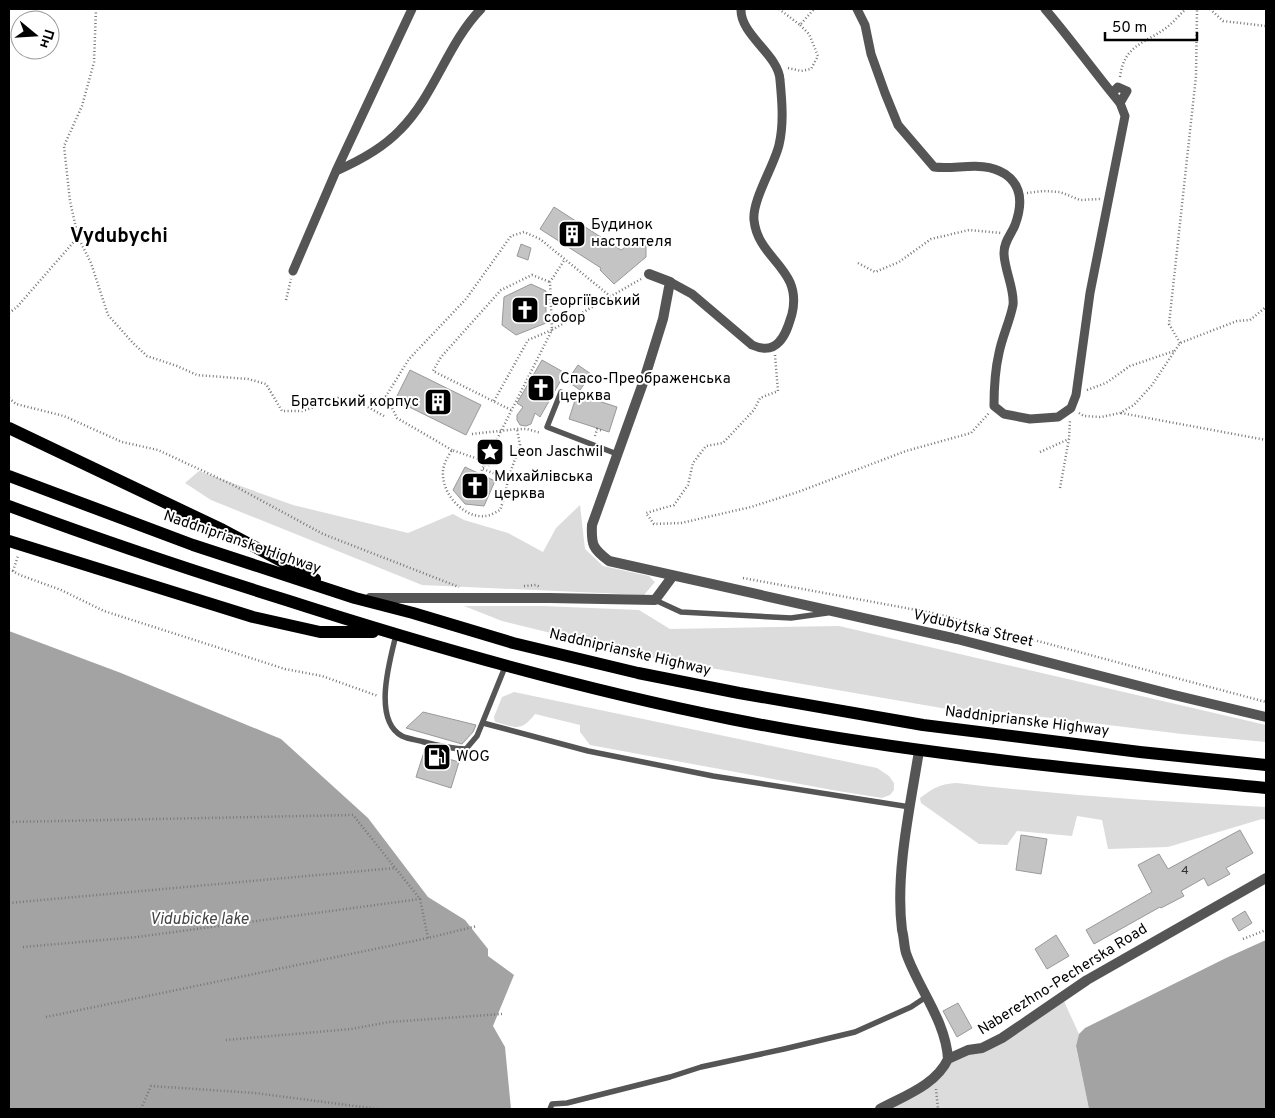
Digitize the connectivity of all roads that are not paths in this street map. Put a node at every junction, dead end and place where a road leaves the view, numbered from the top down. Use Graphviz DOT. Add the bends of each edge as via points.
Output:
graph roads {
  1 [pos="412,9"];
  2 [pos="481,9"];
  3 [pos="741,9"];
  4 [pos="857,9"];
  5 [pos="1045,9"];
  6 [pos="336,171"];
  7 [pos="293,270"];
  8 [pos="649,274"];
  9 [pos="670,282"];
  10 [pos="561,392"];
  11 [pos="9,428"];
  12 [pos="617,454"];
  13 [pos="9,476"];
  14 [pos="9,506"];
  15 [pos="9,541"];
  16 [pos="672,577"];
  17 [pos="350,597"];
  18 [pos="655,600"];
  19 [pos="831,612"];
  20 [pos="391,633"];
  21 [pos="505,667"];
  22 [pos="1266,717"];
  23 [pos="483,723"];
  24 [pos="919,751"];
  25 [pos="1266,765"];
  26 [pos="1266,788"];
  27 [pos="910,807"];
  28 [pos="1266,878"];
  29 [pos="926,997"];
  30 [pos="948,1059"];
  31 [pos="550,1109"];
  32 [pos="880,1109"];
  1 -- 6 [label="street"];
  2 -- 6 [label="street" via="471,19 423,100 400,130 366,158"];
  3 -- 9 [label="street" via="750,34 777,66 780,78 782,131 754,220 759,240 787,275 792,287 794,302 786,333 774,346 760,349 692,294"];
  4 -- 5 [label="street" via="898,125 934,168 982,166 1005,174 1017,186 1021,201 1004,253 1013,304 998,354 994,406 1004,414 1030,419 1058,417 1071,408 1076,395 1090,293 1125,116 1115,90 1096,74"];
  6 -- 7 [label="street"];
  8 -- 9 [label="street"];
  9 -- 12 [label="street" via="663,319"];
  10 -- 12 [label="lane" via="547,427"];
  11 -- 17 [label="main road" via="223,530"];
  12 -- 16 [label="street, Vydubytska Street" via="592,525 591,541 596,552 609,561"];
  13 -- 17 [label="main road, Naddniprianske Highway" via="193,545"];
  14 -- 20 [label="main road" via="184,568"];
  15 -- 20 [label="main road" via="253,617 320,632"];
  16 -- 18 [label="street"];
  16 -- 19 [label="street, Vydubytska Street"];
  17 -- 18 [label="street"];
  17 -- 25 [label="main road, Naddniprianske Highway" via="513,643 739,693 923,725"];
  18 -- 19 [label="lane" via="680,612 791,618"];
  19 -- 22 [label="street, Vydubytska Street" via="956,639"];
  20 -- 21 [label="main road"];
  20 -- 23 [label="lane" via="385,698 391,727 402,736 452,749 466,749"];
  21 -- 23 [label="lane"];
  21 -- 24 [label="main road" via="733,719"];
  23 -- 27 [label="lane" via="588,751 713,776"];
  24 -- 26 [label="main road"];
  24 -- 27 [label="street"];
  27 -- 29 [label="street" via="901,877 900,915 906,951"];
  28 -- 30 [label="street, Naberezhno-Pecherska Road" via="1087,980 1002,1038"];
  29 -- 30 [label="street" via="941,1026"];
  29 -- 31 [label="lane" via="855,1032 552,1104"];
  30 -- 32 [label="street" via="936,1078"];
}
